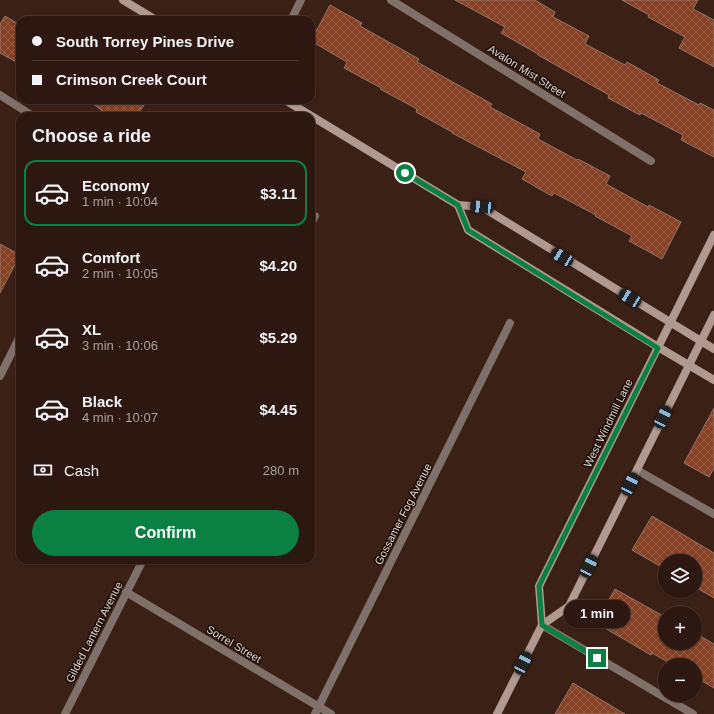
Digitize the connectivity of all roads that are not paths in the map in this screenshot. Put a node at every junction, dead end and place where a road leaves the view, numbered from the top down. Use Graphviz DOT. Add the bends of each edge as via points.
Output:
graph roads {
  1 [pos="124,0"];
  2 [pos="301,0"];
  3 [pos="391,0"];
  4 [pos="150,16"];
  5 [pos="293,16"];
  6 [pos="0,96"];
  7 [pos="292,104"];
  8 [pos="26,112"];
  9 [pos="305,112"];
  10 [pos="315,118"];
  11 [pos="651,161"];
  12 [pos="458,205"];
  13 [pos="714,235"];
  14 [pos="714,315"];
  15 [pos="670,322"];
  16 [pos="510,324"];
  17 [pos="701,341"];
  18 [pos="16,344"];
  19 [pos="658,348"];
  20 [pos="714,349"];
  21 [pos="689,366"];
  22 [pos="0,376"];
  23 [pos="714,380"];
  24 [pos="637,470"];
  25 [pos="714,514"];
  26 [pos="140,564"];
  27 [pos="126,592"];
  28 [pos="542,625"];
  29 [pos="317,710"];
  30 [pos="65,714"];
  31 [pos="331,714"];
  32 [pos="497,714"];
  33 [pos="693,714"];
  1 -- 4 [label="main road"];
  2 -- 5 [label="street"];
  3 -- 11 [label="street, Avalon Mist Street"];
  6 -- 8 [label="street"];
  7 -- 9 [label="main road"];
  10 -- 12 [label="main road"];
  12 -- 15 [label="main road" via="482,207"];
  12 -- 19 [label="main road" via="468,230"];
  13 -- 15 [label="main road, West Windmill Lane"];
  14 -- 17 [label="main road"];
  15 -- 17 [label="main road"];
  15 -- 19 [label="main road, West Windmill Lane"];
  16 -- 29 [label="street, Gossamer Fog Avenue"];
  17 -- 20 [label="main road"];
  17 -- 21 [label="main road"];
  18 -- 22 [label="street"];
  19 -- 21 [label="main road"];
  19 -- 28 [label="main road, West Windmill Lane" via="539,586"];
  21 -- 23 [label="main road"];
  21 -- 24 [label="main road"];
  24 -- 25 [label="street"];
  24 -- 28 [label="main road" via="569,606"];
  26 -- 27 [label="street, Gilded Lantern Avenue"];
  27 -- 29 [label="street, Sorrel Street"];
  27 -- 30 [label="street, Gilded Lantern Avenue"];
  28 -- 32 [label="main road"];
  28 -- 33 [label="street"];
  29 -- 31 [label="street, Sorrel Street"];
}
